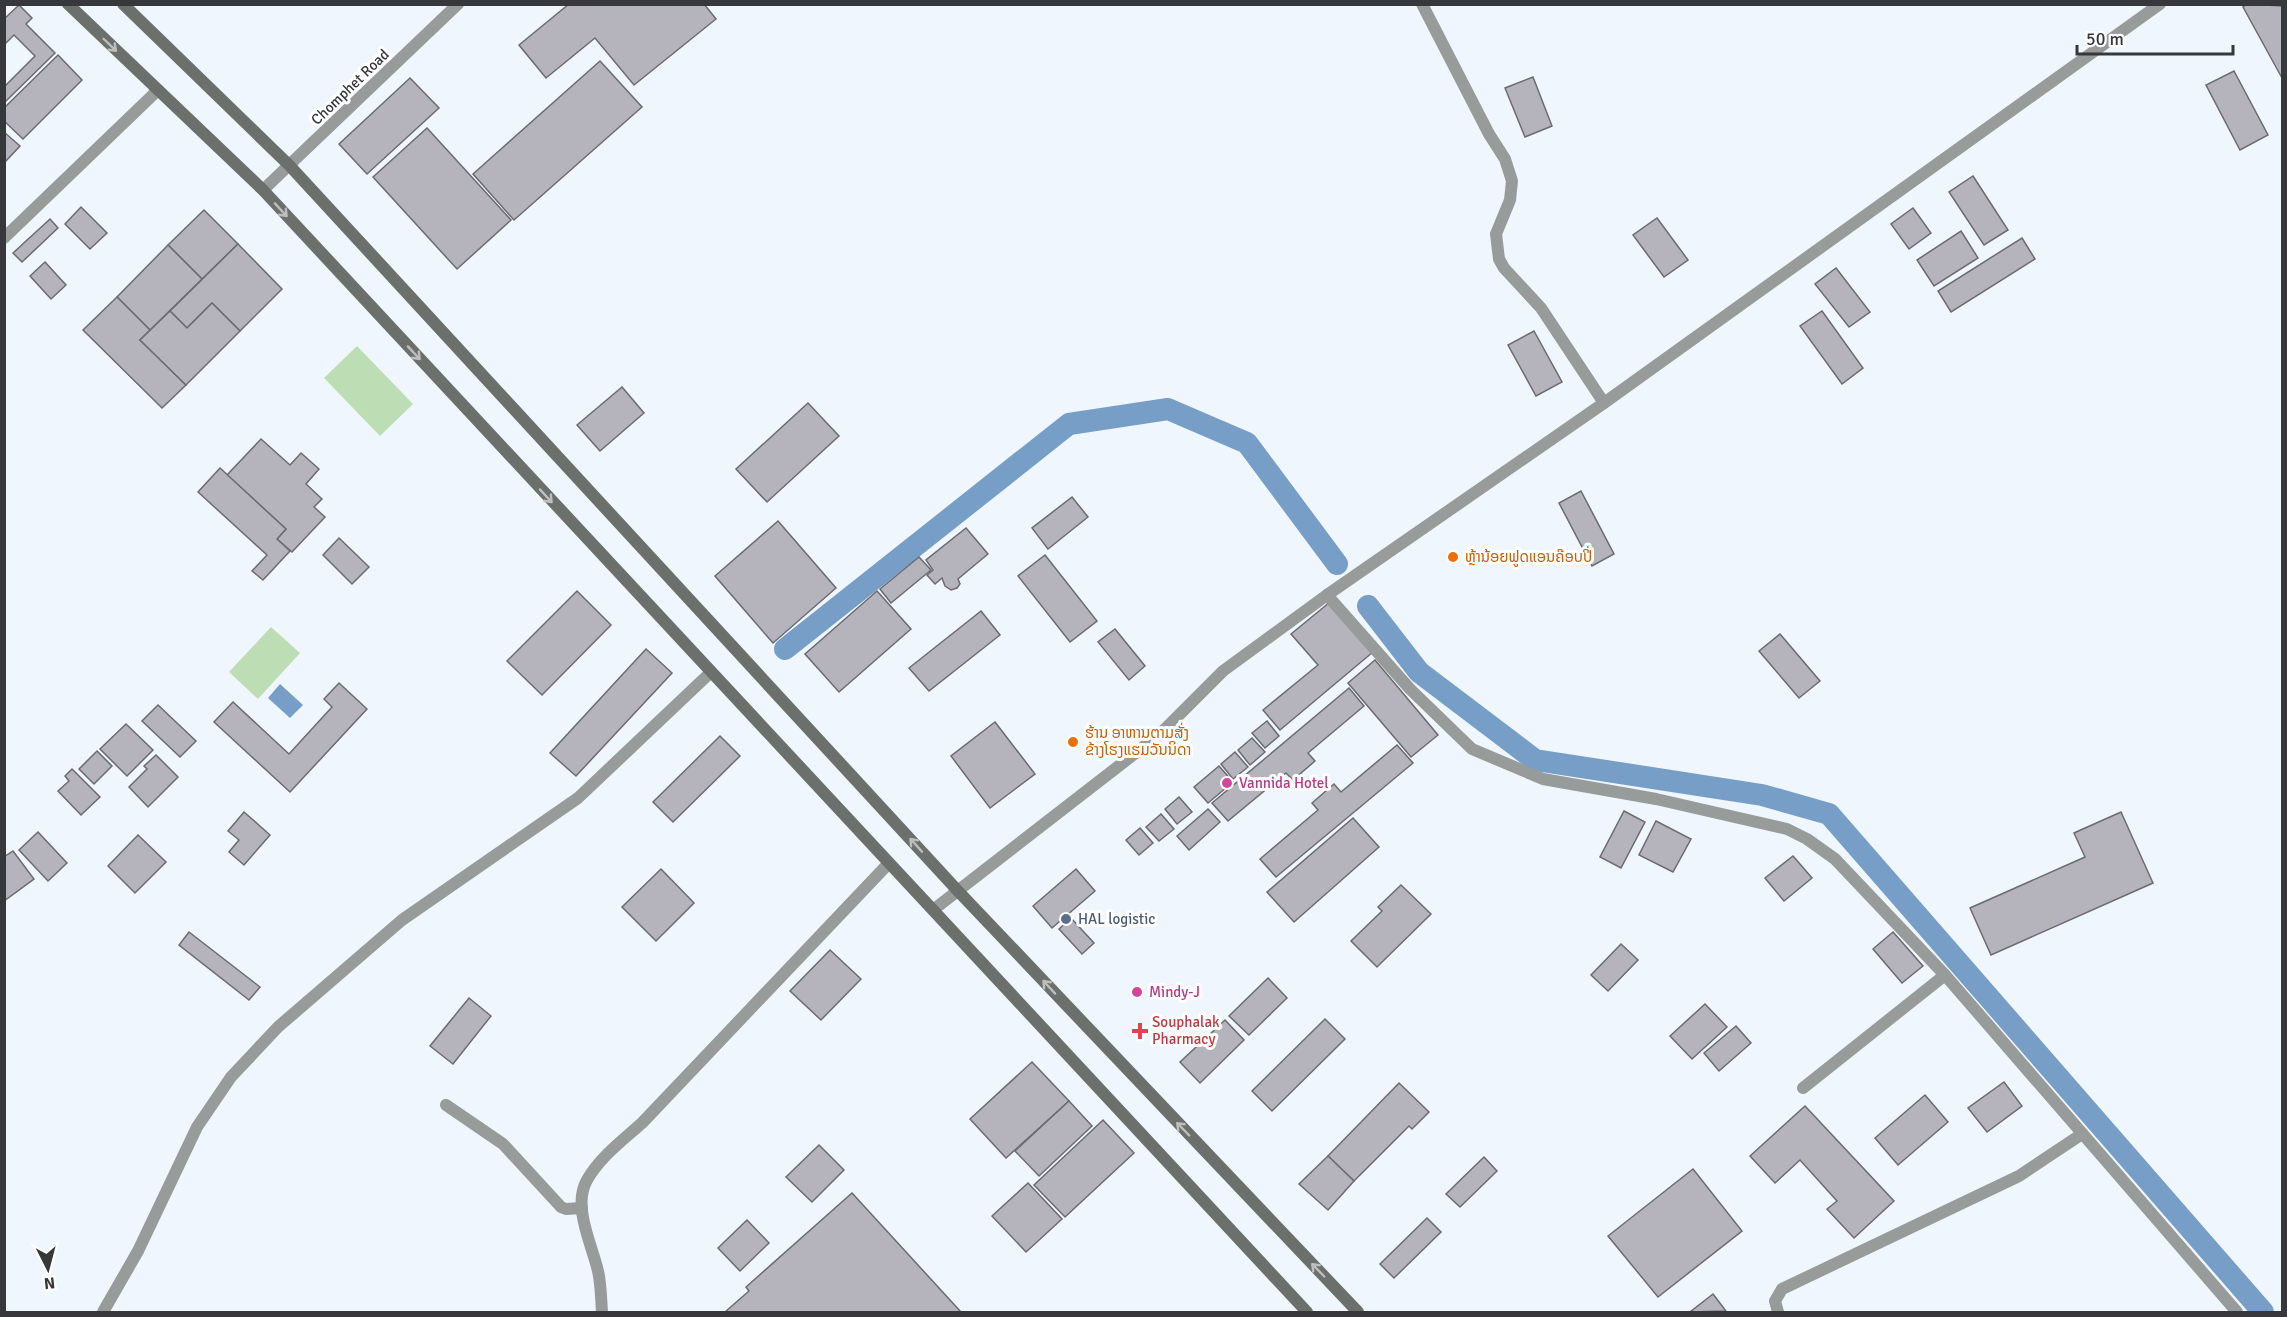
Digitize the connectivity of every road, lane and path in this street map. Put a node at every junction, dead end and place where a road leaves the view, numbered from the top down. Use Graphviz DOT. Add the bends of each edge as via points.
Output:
graph roads {
  1 [pos="68,4"];
  2 [pos="123,4"];
  3 [pos="458,4"];
  4 [pos="1422,4"];
  5 [pos="2160,4"];
  6 [pos="158,90"];
  7 [pos="289,165"];
  8 [pos="263,190"];
  9 [pos="4,238"];
  10 [pos="1604,403"];
  11 [pos="1327,595"];
  12 [pos="710,673"];
  13 [pos="889,863"];
  14 [pos="958,891"];
  15 [pos="933,910"];
  16 [pos="1945,975"];
  17 [pos="1803,1088"];
  18 [pos="446,1104"];
  19 [pos="2082,1134"];
  20 [pos="582,1208"];
  21 [pos="103,1312"];
  22 [pos="602,1312"];
  23 [pos="1306,1312"];
  24 [pos="1358,1312"];
  25 [pos="1778,1312"];
  26 [pos="2237,1312"];
  1 -- 6 [label="main road, one-way"];
  2 -- 7 [label="main road"];
  3 -- 7 [label="street, Chomphet Road"];
  4 -- 10 [label="street" via="1505,159 1512,181 1510,200 1496,234 1499,259 1541,308"];
  5 -- 10 [label="street"];
  6 -- 8 [label="main road"];
  6 -- 9 [label="street"];
  7 -- 8 [label="street, Chomphet Road"];
  14 -- 7 [label="main road, one-way"];
  8 -- 12 [label="main road, one-way"];
  10 -- 11 [label="street"];
  11 -- 14 [label="street" via="1222,671 1160,734"];
  11 -- 16 [label="street" via="1410,689 1472,749 1543,779 1656,799 1789,830 1835,859"];
  12 -- 13 [label="main road"];
  12 -- 21 [label="street" via="578,798 402,920 278,1027 231,1077 197,1127 138,1251"];
  13 -- 15 [label="main road"];
  13 -- 20 [label="street" via="642,1123 601,1161 585,1182"];
  14 -- 15 [label="street"];
  24 -- 14 [label="main road, one-way"];
  15 -- 23 [label="main road"];
  16 -- 17 [label="street"];
  16 -- 19 [label="street"];
  18 -- 20 [label="street" via="503,1144 561,1207"];
  19 -- 25 [label="street" via="2019,1176 1782,1289 1775,1301"];
  19 -- 26 [label="street"];
  20 -- 22 [label="street" via="598,1271"];
}
